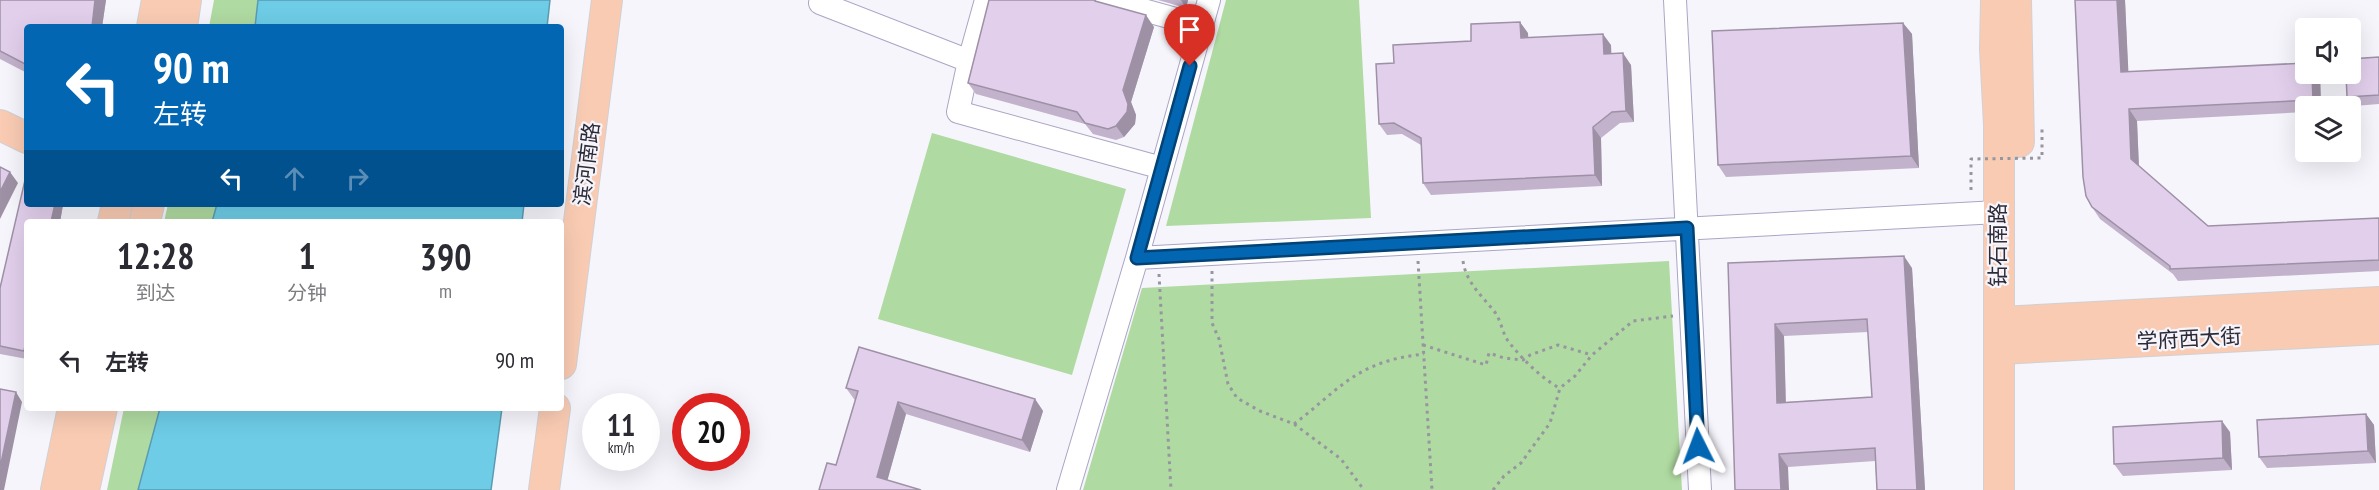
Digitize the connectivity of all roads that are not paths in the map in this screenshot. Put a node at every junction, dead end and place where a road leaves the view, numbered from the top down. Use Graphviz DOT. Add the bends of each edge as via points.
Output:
graph roads {
  1 [pos="157,0"];
  2 [pos="186,0"];
  3 [pos="586,0"];
  4 [pos="608,0"];
  5 [pos="986,0"];
  6 [pos="1107,0"];
  7 [pos="1209,0"];
  8 [pos="1675,0"];
  9 [pos="1996,0"];
  10 [pos="2016,0"];
  11 [pos="820,3"];
  12 [pos="153,24"];
  13 [pos="182,24"];
  14 [pos="1201,26"];
  15 [pos="969,61"];
  16 [pos="0,105"];
  17 [pos="24,117"];
  18 [pos="0,125"];
  19 [pos="24,137"];
  20 [pos="1162,168"];
  21 [pos="564,180"];
  22 [pos="1998,212"];
  23 [pos="1687,228"];
  24 [pos="1148,258"];
  25 [pos="2379,302"];
  26 [pos="2379,329"];
  27 [pos="2008,335"];
  28 [pos="564,341"];
  29 [pos="72,411"];
  30 [pos="101,411"];
  31 [pos="534,411"];
  32 [pos="555,411"];
  33 [pos="56,490"];
  34 [pos="84,490"];
  35 [pos="524,490"];
  36 [pos="544,490"];
  37 [pos="1068,490"];
  38 [pos="1700,490"];
  39 [pos="1999,490"];
  40 [pos="2019,490"];
  1 -- 12 [label="main road"];
  2 -- 13 [label="main road"];
  3 -- 21 [label="main road, 滨河南路"];
  4 -- 28 [label="main road, 滨河南路"];
  5 -- 15 [label="lane"];
  6 -- 14 [label="lane"];
  7 -- 14 [label="lane"];
  8 -- 23 [label="lane"];
  9 -- 22 [label="main road, 钻石南路"];
  10 -- 27 [label="main road, 钻石南路" via="2019,101"];
  11 -- 15 [label="lane"];
  14 -- 20 [label="lane"];
  15 -- 20 [label="lane" via="958,112"];
  16 -- 17 [label="main road"];
  18 -- 19 [label="main road"];
  20 -- 24 [label="lane"];
  22 -- 23 [label="lane"];
  22 -- 27 [label="main road, 钻石南路"];
  23 -- 24 [label="lane"];
  23 -- 38 [label="lane"];
  24 -- 37 [label="lane"];
  25 -- 27 [label="main road, 学府西大街"];
  26 -- 27 [label="main road, 学府西大街"];
  27 -- 39 [label="main road, 钻石南路"];
  27 -- 40 [label="main road, 钻石南路"];
  29 -- 33 [label="main road"];
  30 -- 34 [label="main road"];
  31 -- 35 [label="main road"];
  32 -- 36 [label="main road"];
}
